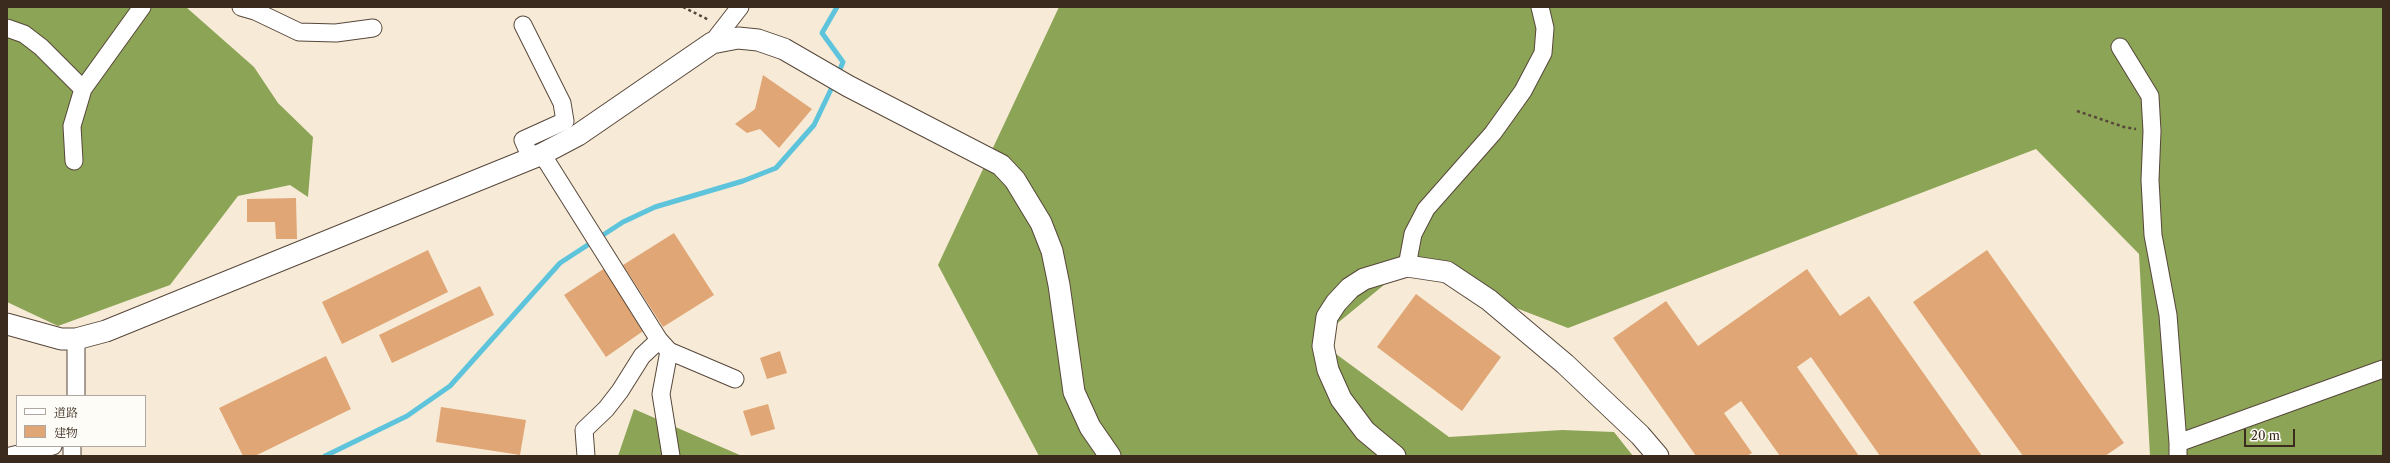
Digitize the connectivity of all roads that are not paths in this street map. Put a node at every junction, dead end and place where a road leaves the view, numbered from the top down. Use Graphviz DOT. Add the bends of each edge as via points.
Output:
graph roads {
  1 [pos="142,7"];
  2 [pos="241,7"];
  3 [pos="740,7"];
  4 [pos="1540,7"];
  5 [pos="523,25"];
  6 [pos="7,28"];
  7 [pos="373,28"];
  8 [pos="712,43"];
  9 [pos="2120,47"];
  10 [pos="83,89"];
  11 [pos="536,156"];
  12 [pos="74,161"];
  13 [pos="1407,266"];
  14 [pos="7,324"];
  15 [pos="76,339"];
  16 [pos="664,346"];
  17 [pos="2383,369"];
  18 [pos="735,379"];
  19 [pos="76,395"];
  20 [pos="48,447"];
  21 [pos="2178,450"];
  22 [pos="10,456"];
  23 [pos="586,456"];
  24 [pos="671,456"];
  25 [pos="1110,456"];
  26 [pos="1395,456"];
  27 [pos="1658,456"];
  1 -- 10 [label="street"];
  2 -- 7 [label="street" via="256,11 299,32 336,33"];
  3 -- 8 [label="street"];
  4 -- 13 [label="street" via="1545,28 1543,53 1523,91 1493,133 1426,209 1413,234"];
  5 -- 11 [label="street" via="562,103 565,120 523,140"];
  6 -- 10 [label="street" via="24,34 41,46"];
  8 -- 11 [label="street" via="578,135"];
  8 -- 25 [label="street" via="738,38 758,40 784,49 825,74 1000,165 1015,180 1041,223 1052,250 1060,285 1074,392 1090,427"];
  9 -- 21 [label="street" via="2150,96 2153,235 2168,315"];
  10 -- 12 [label="street" via="72,126"];
  11 -- 15 [label="street" via="106,331"];
  11 -- 16 [label="street"];
  13 -- 26 [label="street" via="1364,280 1350,288 1336,302 1327,317 1323,346 1328,370 1341,399 1366,431"];
  13 -- 27 [label="street" via="1447,272 1489,300 1565,364 1640,435"];
  14 -- 15 [label="street" via="44,336"];
  15 -- 19 [label="street"];
  16 -- 18 [label="street"];
  16 -- 23 [label="street" via="642,356 606,409 584,430"];
  16 -- 24 [label="street" via="661,394"];
  17 -- 21 [label="street"];
  20 -- 22 [label="street"];
}
